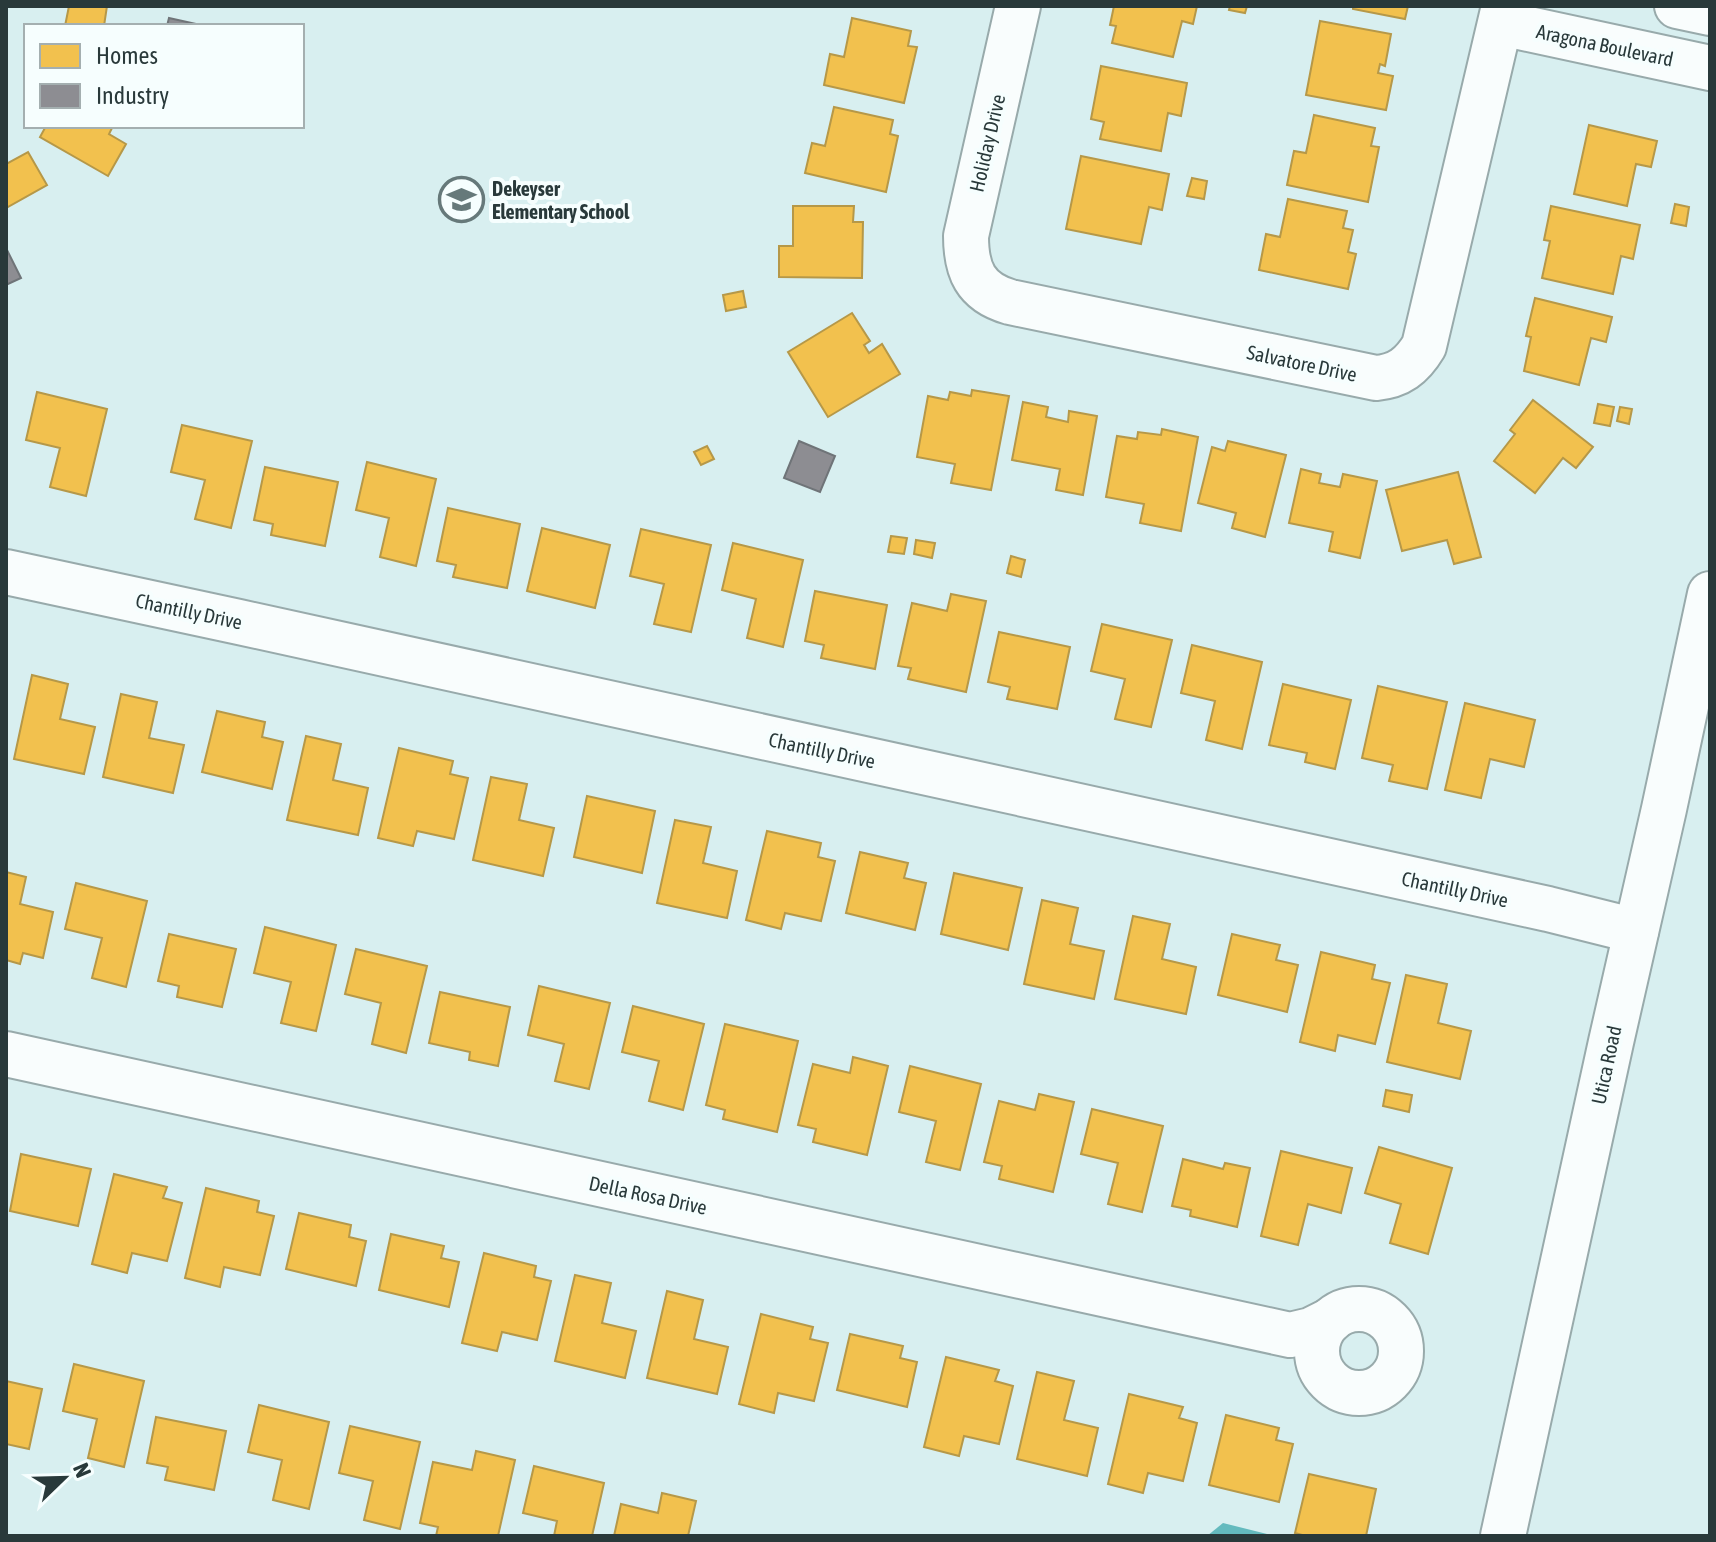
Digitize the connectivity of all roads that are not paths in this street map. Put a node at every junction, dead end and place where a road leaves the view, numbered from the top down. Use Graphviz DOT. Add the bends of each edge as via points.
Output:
graph roads {
  1 [pos="1018,6"];
  2 [pos="1677,6"];
  3 [pos="1710,13"];
  4 [pos="1502,14"];
  5 [pos="1710,68"];
  6 [pos="974,278"];
  7 [pos="6,572"];
  8 [pos="1710,594"];
  9 [pos="1636,931"];
  10 [pos="6,1054"];
  11 [pos="1331,1320"];
  12 [pos="1290,1335"];
  13 [pos="1322,1371"];
  14 [pos="1503,1536"];
  1 -- 6 [label="street, Holiday Drive" via="966,236"];
  2 -- 3 [label="street"];
  4 -- 5 [label="street, Aragona Boulevard"];
  4 -- 6 [label="street, Salvatore Drive" via="1427,337 1406,369 1392,376 1360,376 1010,302 996,298"];
  7 -- 9 [label="street, Chantilly Drive"];
  8 -- 9 [label="street, Utica Road"];
  9 -- 14 [label="street, Utica Road"];
  10 -- 12 [label="street, Della Rosa Drive"];
  11 -- 12 [label="street"];
  11 -- 13 [label="street" via="1318,1343"];
  11 -- 13 [label="street" via="1356,1309 1382,1316 1398,1337 1399,1364 1393,1377 1370,1392 1342,1389"];
  12 -- 13 [label="street"];
}
